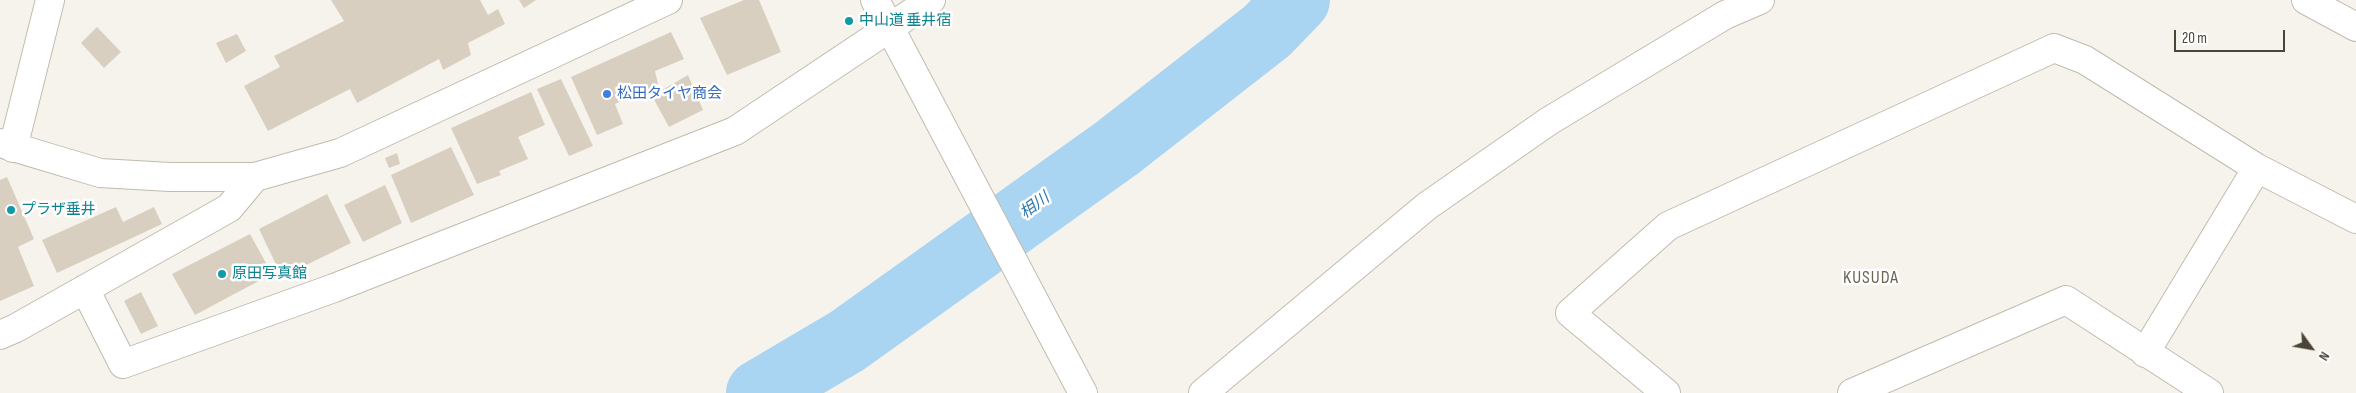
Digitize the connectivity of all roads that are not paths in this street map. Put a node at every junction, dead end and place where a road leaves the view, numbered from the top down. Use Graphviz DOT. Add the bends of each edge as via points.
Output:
graph roads {
  1 [pos="50,0"];
  2 [pos="668,0"];
  3 [pos="875,0"];
  4 [pos="931,0"];
  5 [pos="1760,0"];
  6 [pos="2306,0"];
  7 [pos="2356,27"];
  8 [pos="894,39"];
  9 [pos="7,145"];
  10 [pos="2257,168"];
  11 [pos="255,178"];
  12 [pos="2356,219"];
  13 [pos="85,289"];
  14 [pos="0,335"];
  15 [pos="2145,353"];
  16 [pos="1869,390"];
  17 [pos="1083,393"];
  18 [pos="1203,393"];
  19 [pos="1666,393"];
  20 [pos="2209,393"];
  1 -- 9 [label="street"];
  2 -- 11 [label="street" via="340,153"];
  3 -- 8 [label="street"];
  4 -- 8 [label="street"];
  5 -- 18 [label="street" via="1725,15 1549,120 1435,200"];
  6 -- 7 [label="street"];
  8 -- 13 [label="street" via="735,131 334,288 123,364"];
  8 -- 17 [label="street"];
  9 -- 11 [label="street" via="100,174"];
  10 -- 12 [label="street"];
  10 -- 15 [label="street"];
  10 -- 19 [label="street" via="2085,60 2054,48 1668,226 1570,313"];
  11 -- 13 [label="street" via="229,208"];
  13 -- 14 [label="street"];
  15 -- 16 [label="street" via="2066,300"];
  15 -- 20 [label="street"];
}
